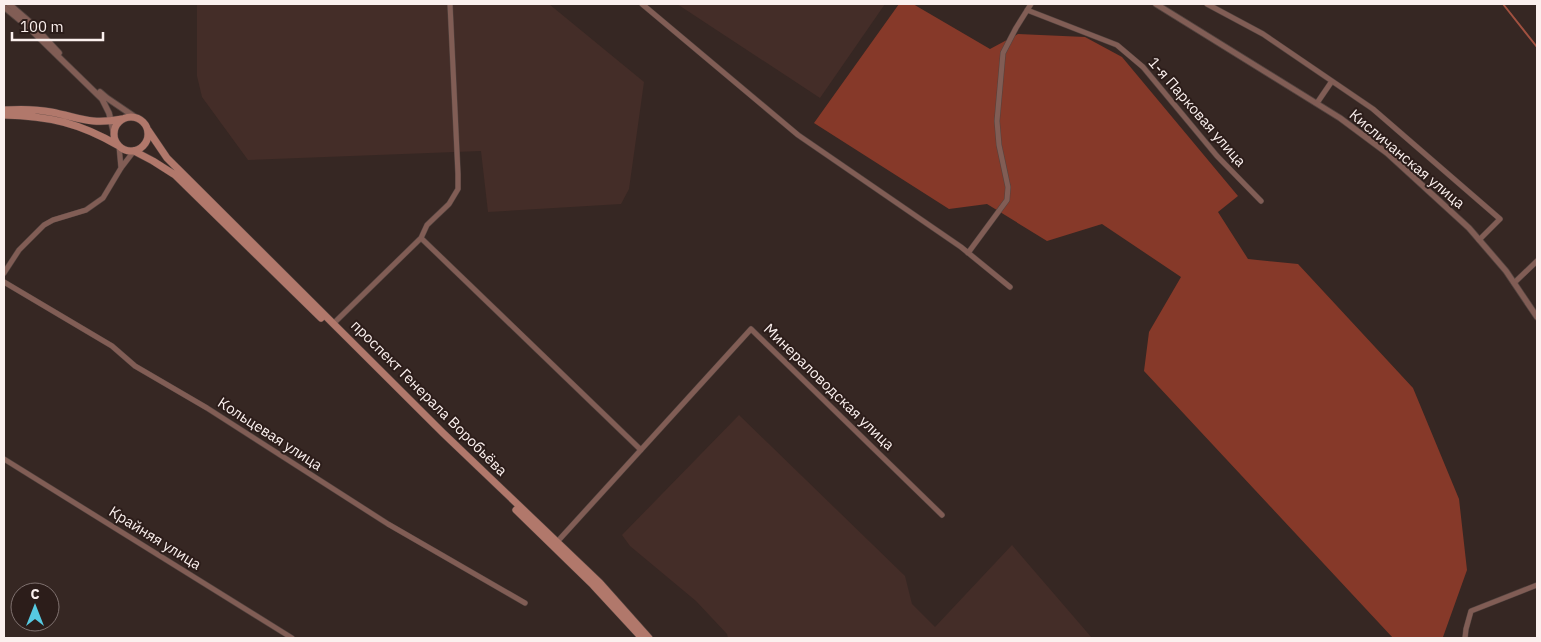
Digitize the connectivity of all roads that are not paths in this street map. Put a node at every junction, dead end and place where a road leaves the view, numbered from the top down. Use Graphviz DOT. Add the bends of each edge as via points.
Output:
graph roads {
  1 [pos="9,4"];
  2 [pos="450,4"];
  3 [pos="642,4"];
  4 [pos="1031,4"];
  5 [pos="1156,4"];
  6 [pos="1207,4"];
  7 [pos="4,6"];
  8 [pos="1027,10"];
  9 [pos="1332,81"];
  10 [pos="107,101"];
  11 [pos="1317,103"];
  12 [pos="4,110"];
  13 [pos="4,115"];
  14 [pos="135,116"];
  15 [pos="122,119"];
  16 [pos="112,121"];
  17 [pos="97,122"];
  18 [pos="148,130"];
  19 [pos="114,134"];
  20 [pos="119,146"];
  21 [pos="134,151"];
  22 [pos="121,168"];
  23 [pos="186,181"];
  24 [pos="1261,201"];
  25 [pos="421,238"];
  26 [pos="1479,240"];
  27 [pos="968,253"];
  28 [pos="1537,261"];
  29 [pos="4,273"];
  30 [pos="4,282"];
  31 [pos="1514,283"];
  32 [pos="1010,287"];
  33 [pos="1537,317"];
  34 [pos="333,324"];
  35 [pos="642,450"];
  36 [pos="4,459"];
  37 [pos="942,515"];
  38 [pos="557,542"];
  39 [pos="1537,585"];
  40 [pos="525,603"];
  41 [pos="292,638"];
  42 [pos="642,638"];
  43 [pos="649,638"];
  44 [pos="1465,638"];
  1 -- 10 [label="street"];
  2 -- 25 [label="street" via="458,190 449,204 427,225"];
  3 -- 27 [label="street" via="798,135"];
  4 -- 8 [label="street"];
  5 -- 11 [label="street, Кисличанская улица"];
  6 -- 9 [label="street" via="1263,34"];
  7 -- 10 [label="street"];
  8 -- 24 [label="street, 1-я Парковая улица" via="1117,45 1143,67 1217,156"];
  8 -- 27 [label="street" via="1003,53 997,120 1008,187 1007,200"];
  9 -- 11 [label="street"];
  9 -- 26 [label="street" via="1373,110 1500,219"];
  10 -- 14 [label="street"];
  10 -- 16 [label="street"];
  10 -- 17 [label="street" via="106,115"];
  11 -- 26 [label="street, Кисличанская улица" via="1387,153"];
  12 -- 17 [label="main road" via="38,110"];
  13 -- 20 [label="main road" via="66,121"];
  14 -- 15 [label="main road"];
  14 -- 18 [label="main road"];
  15 -- 16 [label="main road"];
  15 -- 19 [label="main road"];
  16 -- 17 [label="main road"];
  16 -- 19 [label="street"];
  18 -- 21 [label="main road" via="146,142"];
  18 -- 23 [label="main road"];
  19 -- 20 [label="main road"];
  20 -- 21 [label="main road"];
  20 -- 22 [label="street"];
  21 -- 22 [label="street"];
  21 -- 23 [label="main road"];
  22 -- 29 [label="street" via="103,198 86,210 44,225 19,250"];
  23 -- 34 [label="main road, проспект Генерала Воробьёва"];
  23 -- 42 [label="main road, проспект Генерала Воробьёва" via="593,585"];
  25 -- 34 [label="street"];
  25 -- 35 [label="street"];
  26 -- 31 [label="street, Кисличанская улица"];
  27 -- 32 [label="street"];
  28 -- 31 [label="street"];
  30 -- 40 [label="street, Кольцевая улица" via="112,346 135,366 207,408 388,524"];
  31 -- 33 [label="street, Кисличанская улица"];
  34 -- 38 [label="main road, проспект Генерала Воробьёва"];
  35 -- 37 [label="street, Минераловодская улица" via="751,328"];
  35 -- 38 [label="street, Минераловодская улица"];
  36 -- 41 [label="street, Крайняя улица"];
  38 -- 43 [label="main road, проспект Генерала Воробьёва" via="600,583"];
  39 -- 44 [label="street" via="1471,611"];
}
